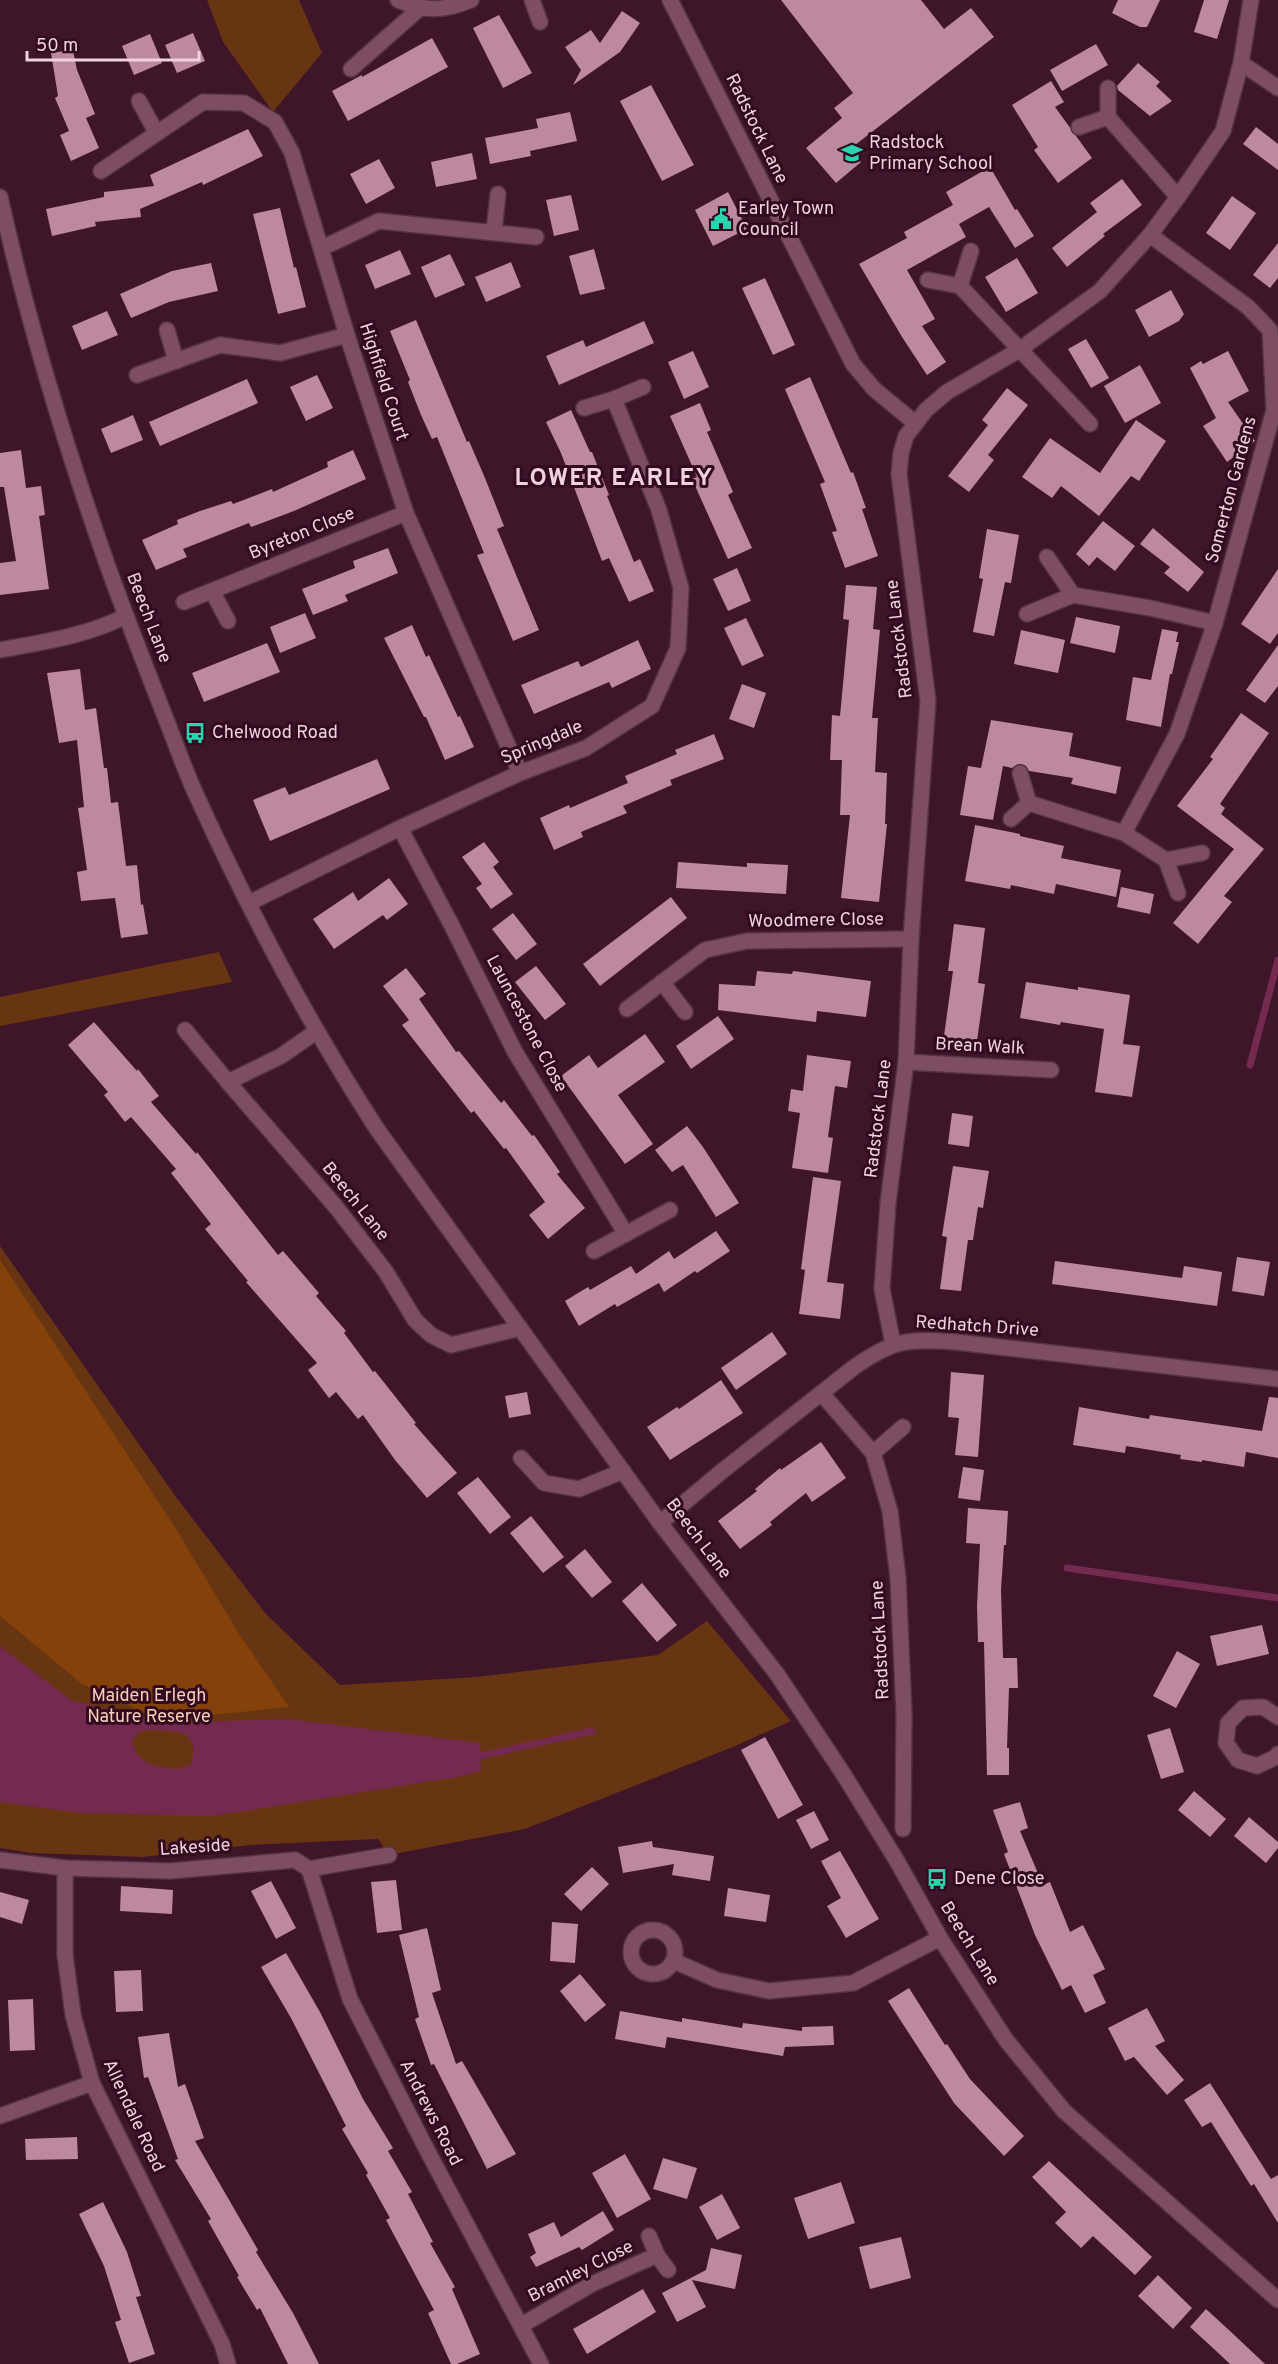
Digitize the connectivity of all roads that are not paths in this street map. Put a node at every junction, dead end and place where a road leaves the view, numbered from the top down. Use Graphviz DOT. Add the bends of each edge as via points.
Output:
graph roads {
  1 [pos="398,0"];
  2 [pos="471,0"];
  3 [pos="532,0"];
  4 [pos="670,0"];
  5 [pos="1251,0"];
  6 [pos="419,9"];
  7 [pos="540,22"];
  8 [pos="1241,63"];
  9 [pos="351,69"];
  10 [pos="1108,88"];
  11 [pos="1278,88"];
  12 [pos="139,101"];
  13 [pos="1108,117"];
  14 [pos="1079,127"];
  15 [pos="156,132"];
  16 [pos="101,171"];
  17 [pos="498,194"];
  18 [pos="0,197"];
  19 [pos="1178,197"];
  20 [pos="494,231"];
  21 [pos="1150,235"];
  22 [pos="536,237"];
  23 [pos="322,248"];
  24 [pos="971,251"];
  25 [pos="928,280"];
  26 [pos="960,286"];
  27 [pos="1274,324"];
  28 [pos="166,330"];
  29 [pos="346,335"];
  30 [pos="1019,350"];
  31 [pos="176,361"];
  32 [pos="137,375"];
  33 [pos="643,387"];
  34 [pos="614,399"];
  35 [pos="584,408"];
  36 [pos="915,423"];
  37 [pos="1090,424"];
  38 [pos="406,513"];
  39 [pos="1047,557"];
  40 [pos="212,591"];
  41 [pos="1073,595"];
  42 [pos="184,602"];
  43 [pos="1027,614"];
  44 [pos="126,616"];
  45 [pos="228,621"];
  46 [pos="1215,623"];
  47 [pos="0,650"];
  48 [pos="520,773"];
  49 [pos="1020,773"];
  50 [pos="1029,803"];
  51 [pos="1011,819"];
  52 [pos="400,828"];
  53 [pos="1124,833"];
  54 [pos="1202,853"];
  55 [pos="1166,860"];
  56 [pos="1178,894"];
  57 [pos="249,903"];
  58 [pos="911,939"];
  59 [pos="662,982"];
  60 [pos="627,1010"];
  61 [pos="685,1012"];
  62 [pos="185,1030"];
  63 [pos="317,1031"];
  64 [pos="906,1062"];
  65 [pos="1051,1070"];
  66 [pos="228,1082"];
  67 [pos="670,1210"];
  68 [pos="626,1234"];
  69 [pos="594,1251"];
  70 [pos="520,1328"];
  71 [pos="893,1344"];
  72 [pos="1278,1379"];
  73 [pos="822,1394"];
  74 [pos="903,1427"];
  75 [pos="873,1454"];
  76 [pos="520,1458"];
  77 [pos="624,1471"];
  78 [pos="660,1523"];
  79 [pos="1278,1717"];
  80 [pos="1277,1756"];
  81 [pos="903,1829"];
  82 [pos="389,1855"];
  83 [pos="0,1860"];
  84 [pos="65,1868"];
  85 [pos="309,1869"];
  86 [pos="940,1938"];
  87 [pos="674,1961"];
  88 [pos="92,2083"];
  89 [pos="0,2116"];
  90 [pos="650,2236"];
  91 [pos="657,2255"];
  92 [pos="668,2270"];
  93 [pos="1278,2300"];
  94 [pos="522,2325"];
  95 [pos="228,2364"];
  96 [pos="542,2364"];
  1 -- 6 [label="street"];
  2 -- 6 [label="street" via="454,7"];
  3 -- 7 [label="street"];
  4 -- 36 [label="street, Radstock Lane" via="853,364 874,389"];
  5 -- 8 [label="street"];
  6 -- 9 [label="street"];
  8 -- 11 [label="street"];
  8 -- 19 [label="street" via="1223,131"];
  10 -- 13 [label="street"];
  12 -- 15 [label="street"];
  13 -- 14 [label="street"];
  13 -- 19 [label="street"];
  15 -- 16 [label="street, Highfield Court"];
  15 -- 23 [label="street, Highfield Court" via="203,102 244,103 275,122 292,153"];
  17 -- 20 [label="street"];
  18 -- 44 [label="street, Beech Lane" via="45,378"];
  19 -- 21 [label="street"];
  20 -- 22 [label="street"];
  20 -- 23 [label="street" via="380,221"];
  21 -- 27 [label="street, Somerton Gardens"];
  21 -- 30 [label="street" via="1100,291"];
  23 -- 29 [label="street, Highfield Court"];
  24 -- 26 [label="street"];
  25 -- 26 [label="street"];
  26 -- 30 [label="street"];
  27 -- 46 [label="street, Somerton Gardens" via="1274,410"];
  28 -- 31 [label="street"];
  29 -- 31 [label="street" via="280,353 220,345"];
  29 -- 38 [label="street, Highfield Court"];
  30 -- 36 [label="street" via="946,392"];
  30 -- 37 [label="street"];
  31 -- 32 [label="street"];
  33 -- 34 [label="street"];
  34 -- 35 [label="street"];
  34 -- 48 [label="street, Springdale" via="659,510 681,588 678,648 652,706 586,748"];
  36 -- 58 [label="street, Radstock Lane" via="906,436 899,474 928,701"];
  38 -- 40 [label="street, Byreton Close"];
  38 -- 48 [label="street, Highfield Court"];
  39 -- 41 [label="street"];
  40 -- 42 [label="street, Byreton Close"];
  40 -- 45 [label="street"];
  41 -- 43 [label="street"];
  41 -- 46 [label="street"];
  44 -- 47 [label="street" via="81,634"];
  44 -- 57 [label="street, Beech Lane" via="193,789"];
  46 -- 53 [label="street, Somerton Gardens" via="1177,734"];
  48 -- 52 [label="street, Springdale"];
  49 -- 50 [label="street"];
  50 -- 51 [label="street"];
  50 -- 53 [label="street"];
  52 -- 57 [label="street, Springdale"];
  52 -- 68 [label="street, Launcestone Close" via="515,1052"];
  53 -- 55 [label="street"];
  54 -- 55 [label="street"];
  55 -- 56 [label="street"];
  57 -- 63 [label="street, Beech Lane"];
  58 -- 59 [label="street, Woodmere Close" via="747,941 705,950"];
  58 -- 64 [label="street, Radstock Lane"];
  59 -- 60 [label="street, Woodmere Close"];
  59 -- 61 [label="street"];
  62 -- 66 [label="street, Beech Lane"];
  63 -- 66 [label="street" via="281,1056"];
  63 -- 70 [label="street, Beech Lane" via="377,1129"];
  64 -- 65 [label="street, Brean Walk"];
  64 -- 71 [label="street, Radstock Lane" via="888,1203 882,1289"];
  66 -- 70 [label="street, Beech Lane" via="336,1207 386,1272 415,1320 431,1335 451,1345"];
  67 -- 68 [label="street"];
  68 -- 69 [label="street"];
  70 -- 77 [label="street, Beech Lane"];
  71 -- 72 [label="street, Redhatch Drive" via="921,1339 956,1342"];
  71 -- 73 [label="street, Redhatch Drive" via="873,1353"];
  73 -- 75 [label="street, Radstock Lane"];
  73 -- 78 [label="street, Redhatch Drive"];
  74 -- 75 [label="street"];
  75 -- 81 [label="street, Radstock Lane" via="890,1510 898,1578 904,1713"];
  76 -- 77 [label="street" via="544,1483 579,1489"];
  77 -- 78 [label="street, Beech Lane"];
  78 -- 86 [label="street, Beech Lane" via="777,1674 844,1775"];
  79 -- 80 [label="street" via="1263,1707 1243,1708 1228,1723 1226,1743 1238,1760 1257,1766"];
  82 -- 85 [label="street, Lakeside"];
  83 -- 84 [label="street, Lakeside"];
  84 -- 85 [label="street, Lakeside" via="170,1871 295,1860"];
  84 -- 88 [label="street, Allendale Road" via="65,1955 73,2015"];
  85 -- 94 [label="street, Andrews Road" via="350,1999"];
  86 -- 87 [label="street" via="853,1983 768,1991 717,1980"];
  86 -- 93 [label="street, Beech Lane" via="1006,2040 1064,2111"];
  88 -- 89 [label="street"];
  88 -- 95 [label="street, Allendale Road" via="222,2344"];
  90 -- 91 [label="street, Bramley Close"];
  91 -- 92 [label="street, Bramley Close"];
  91 -- 94 [label="street, Bramley Close" via="592,2284"];
  94 -- 96 [label="street, Andrews Road"];
}
